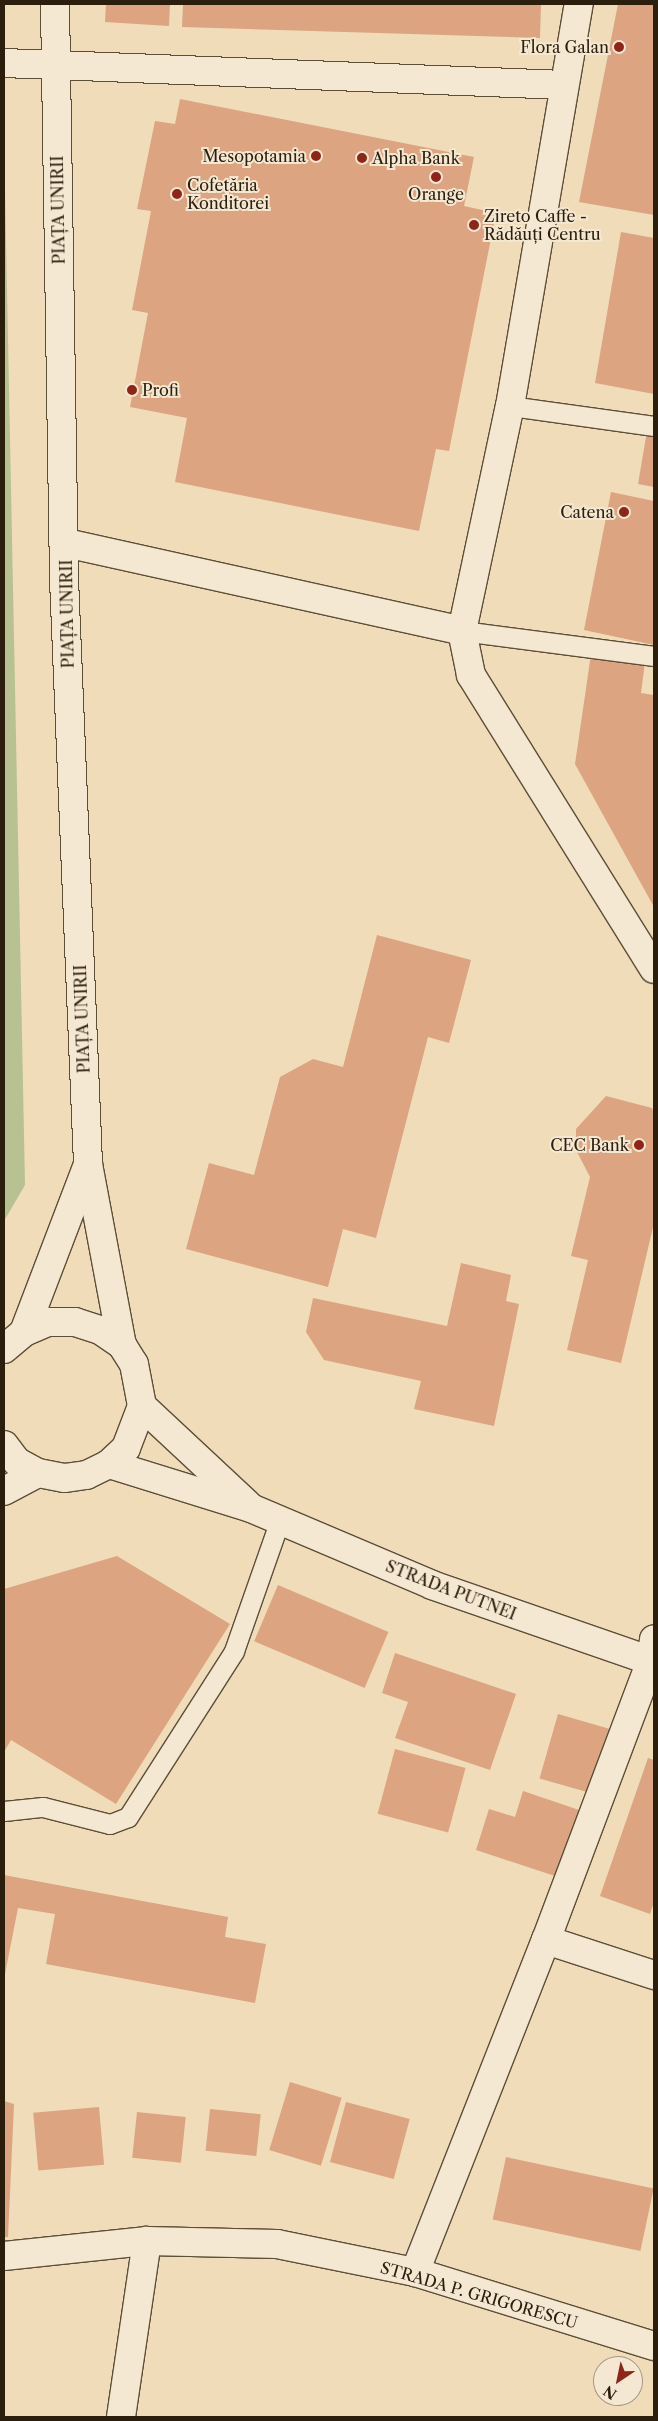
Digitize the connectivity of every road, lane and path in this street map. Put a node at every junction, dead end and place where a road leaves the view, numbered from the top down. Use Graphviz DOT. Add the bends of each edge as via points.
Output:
graph roads {
  1 [pos="55,4"];
  2 [pos="579,4"];
  3 [pos="4,63"];
  4 [pos="55,64"];
  5 [pos="564,86"];
  6 [pos="510,406"];
  7 [pos="654,426"];
  8 [pos="66,543"];
  9 [pos="462,632"];
  10 [pos="654,656"];
  11 [pos="654,969"];
  12 [pos="88,1164"];
  13 [pos="14,1341"];
  14 [pos="122,1346"];
  15 [pos="142,1406"];
  16 [pos="4,1445"];
  17 [pos="109,1464"];
  18 [pos="38,1473"];
  19 [pos="4,1491"];
  20 [pos="252,1508"];
  21 [pos="280,1520"];
  22 [pos="653,1654"];
  23 [pos="4,1811"];
  24 [pos="546,1940"];
  25 [pos="654,1975"];
  26 [pos="147,2241"];
  27 [pos="4,2256"];
  28 [pos="415,2272"];
  29 [pos="654,2346"];
  30 [pos="121,2417"];
  1 -- 4 [label="street, PIAȚA UNIRII"];
  2 -- 5 [label="street"];
  3 -- 4 [label="street"];
  4 -- 5 [label="street"];
  4 -- 8 [label="street, PIAȚA UNIRII"];
  5 -- 6 [label="street"];
  6 -- 7 [label="lane"];
  6 -- 9 [label="street"];
  8 -- 9 [label="street"];
  8 -- 12 [label="street, PIAȚA UNIRII"];
  9 -- 10 [label="lane"];
  9 -- 11 [label="street" via="471,675"];
  12 -- 13 [label="street, PIAȚA UNIRII"];
  12 -- 14 [label="street, PIAȚA UNIRII"];
  13 -- 14 [label="street" via="48,1322 75,1322 100,1330"];
  14 -- 15 [label="street" via="142,1384"];
  15 -- 17 [label="street" via="126,1448"];
  15 -- 20 [label="street, STRADA PUTNEI"];
  16 -- 18 [label="street" via="17,1462"];
  17 -- 18 [label="street" via="64,1478"];
  17 -- 20 [label="street, STRADA PUTNEI"];
  18 -- 19 [label="street"];
  20 -- 21 [label="street, STRADA PUTNEI"];
  21 -- 22 [label="street, STRADA PUTNEI" via="432,1585"];
  21 -- 23 [label="lane" via="234,1650 128,1817 110,1824 43,1807"];
  22 -- 24 [label="street"];
  24 -- 25 [label="street"];
  24 -- 28 [label="street"];
  26 -- 27 [label="street, STRADA P. GRIGORESCU"];
  26 -- 28 [label="street, STRADA P. GRIGORESCU" via="277,2244"];
  26 -- 30 [label="street"];
  28 -- 29 [label="street, STRADA P. GRIGORESCU"];
}
